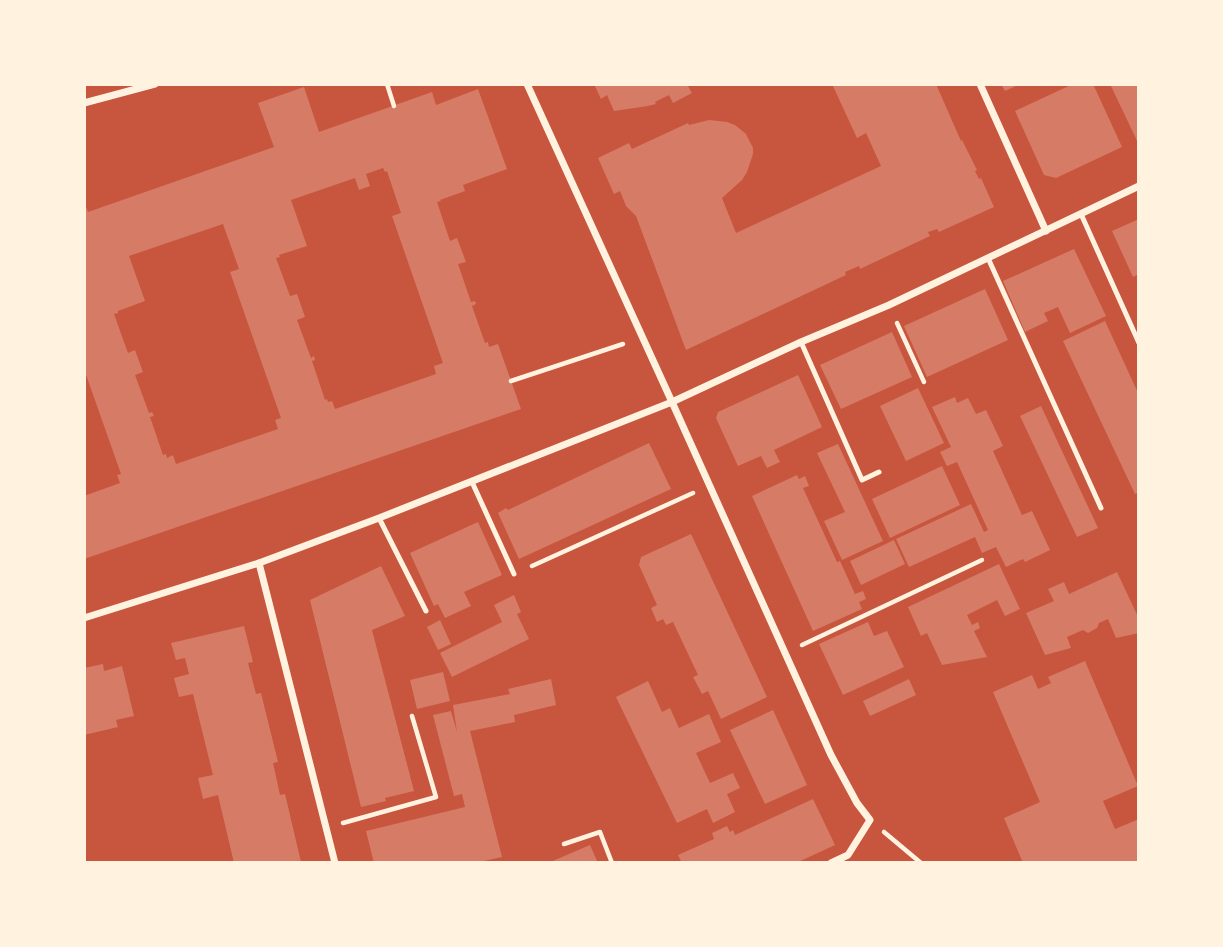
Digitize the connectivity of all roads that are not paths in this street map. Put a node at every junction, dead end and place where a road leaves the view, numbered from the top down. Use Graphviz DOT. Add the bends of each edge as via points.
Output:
graph roads {
  1 [pos="153,84"];
  2 [pos="527,84"];
  3 [pos="980,84"];
  4 [pos="84,103"];
  5 [pos="1139,186"];
  6 [pos="1081,214"];
  7 [pos="1046,231"];
  8 [pos="988,258"];
  9 [pos="801,342"];
  10 [pos="1139,343"];
  11 [pos="673,402"];
  12 [pos="879,472"];
  13 [pos="472,482"];
  14 [pos="1101,508"];
  15 [pos="379,518"];
  16 [pos="259,563"];
  17 [pos="514,574"];
  18 [pos="426,611"];
  19 [pos="84,618"];
  20 [pos="335,863"];
  21 [pos="831,863"];
  1 -- 4 [label="street"];
  2 -- 11 [label="street"];
  3 -- 7 [label="street"];
  5 -- 6 [label="street"];
  6 -- 7 [label="street"];
  6 -- 10 [label="lane"];
  7 -- 8 [label="street"];
  8 -- 9 [label="street"];
  8 -- 14 [label="lane"];
  9 -- 11 [label="street"];
  9 -- 12 [label="lane" via="862,480"];
  11 -- 13 [label="street"];
  11 -- 21 [label="street" via="844,782 870,820 848,855"];
  13 -- 15 [label="street"];
  13 -- 17 [label="lane"];
  15 -- 16 [label="street"];
  15 -- 18 [label="lane"];
  16 -- 19 [label="street"];
  16 -- 20 [label="street"];
}
